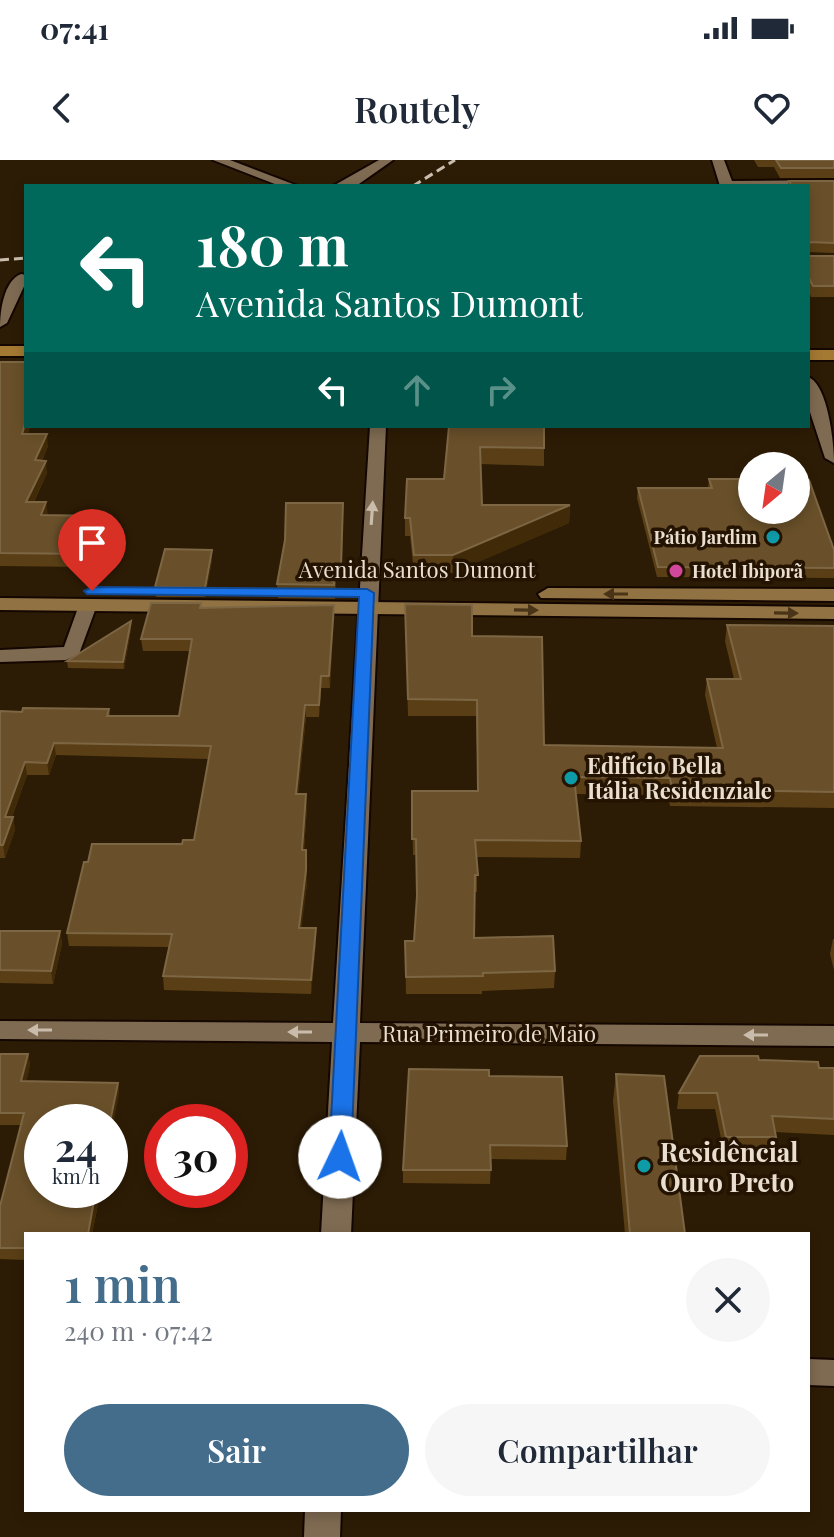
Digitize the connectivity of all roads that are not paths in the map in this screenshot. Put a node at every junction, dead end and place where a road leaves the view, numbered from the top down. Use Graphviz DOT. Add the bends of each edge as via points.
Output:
graph roads {
  1 [pos="219,160"];
  2 [pos="387,160"];
  3 [pos="718,160"];
  4 [pos="286,184"];
  5 [pos="348,184"];
  6 [pos="725,184"];
  7 [pos="810,184"];
  8 [pos="834,184"];
  9 [pos="21,278"];
  10 [pos="0,323"];
  11 [pos="0,351"];
  12 [pos="24,351"];
  13 [pos="810,355"];
  14 [pos="834,355"];
  15 [pos="810,388"];
  16 [pos="378,428"];
  17 [pos="834,458"];
  18 [pos="0,590"];
  19 [pos="834,595"];
  20 [pos="367,600"];
  21 [pos="662,603"];
  22 [pos="0,604"];
  23 [pos="88,605"];
  24 [pos="834,613"];
  25 [pos="0,656"];
  26 [pos="0,1030"];
  27 [pos="346,1032"];
  28 [pos="834,1036"];
  29 [pos="336,1232"];
  30 [pos="810,1372"];
  31 [pos="834,1373"];
  32 [pos="323,1512"];
  33 [pos="322,1537"];
  1 -- 4 [label="street"];
  2 -- 5 [label="street"];
  3 -- 6 [label="street"];
  7 -- 8 [label="street"];
  9 -- 10 [label="street"];
  11 -- 12 [label="main road"];
  13 -- 14 [label="main road"];
  15 -- 17 [label="street"];
  20 -- 16 [label="street, one-way"];
  18 -- 20 [label="main road, Avenida Santos Dumont"];
  19 -- 21 [label="main road, Avenida Santos Dumont"];
  20 -- 21 [label="main road, Avenida Santos Dumont"];
  20 -- 23 [label="main road, Avenida Santos Dumont"];
  20 -- 27 [label="street"];
  21 -- 24 [label="main road, Avenida Santos Dumont, one-way"];
  22 -- 23 [label="main road, Avenida Santos Dumont"];
  23 -- 25 [label="lane" via="66,654"];
  27 -- 26 [label="street, Rua Primeiro de Maio, one-way"];
  28 -- 27 [label="street, Rua Primeiro de Maio, one-way"];
  27 -- 29 [label="street"];
  30 -- 31 [label="lane"];
  32 -- 33 [label="street"];
}
